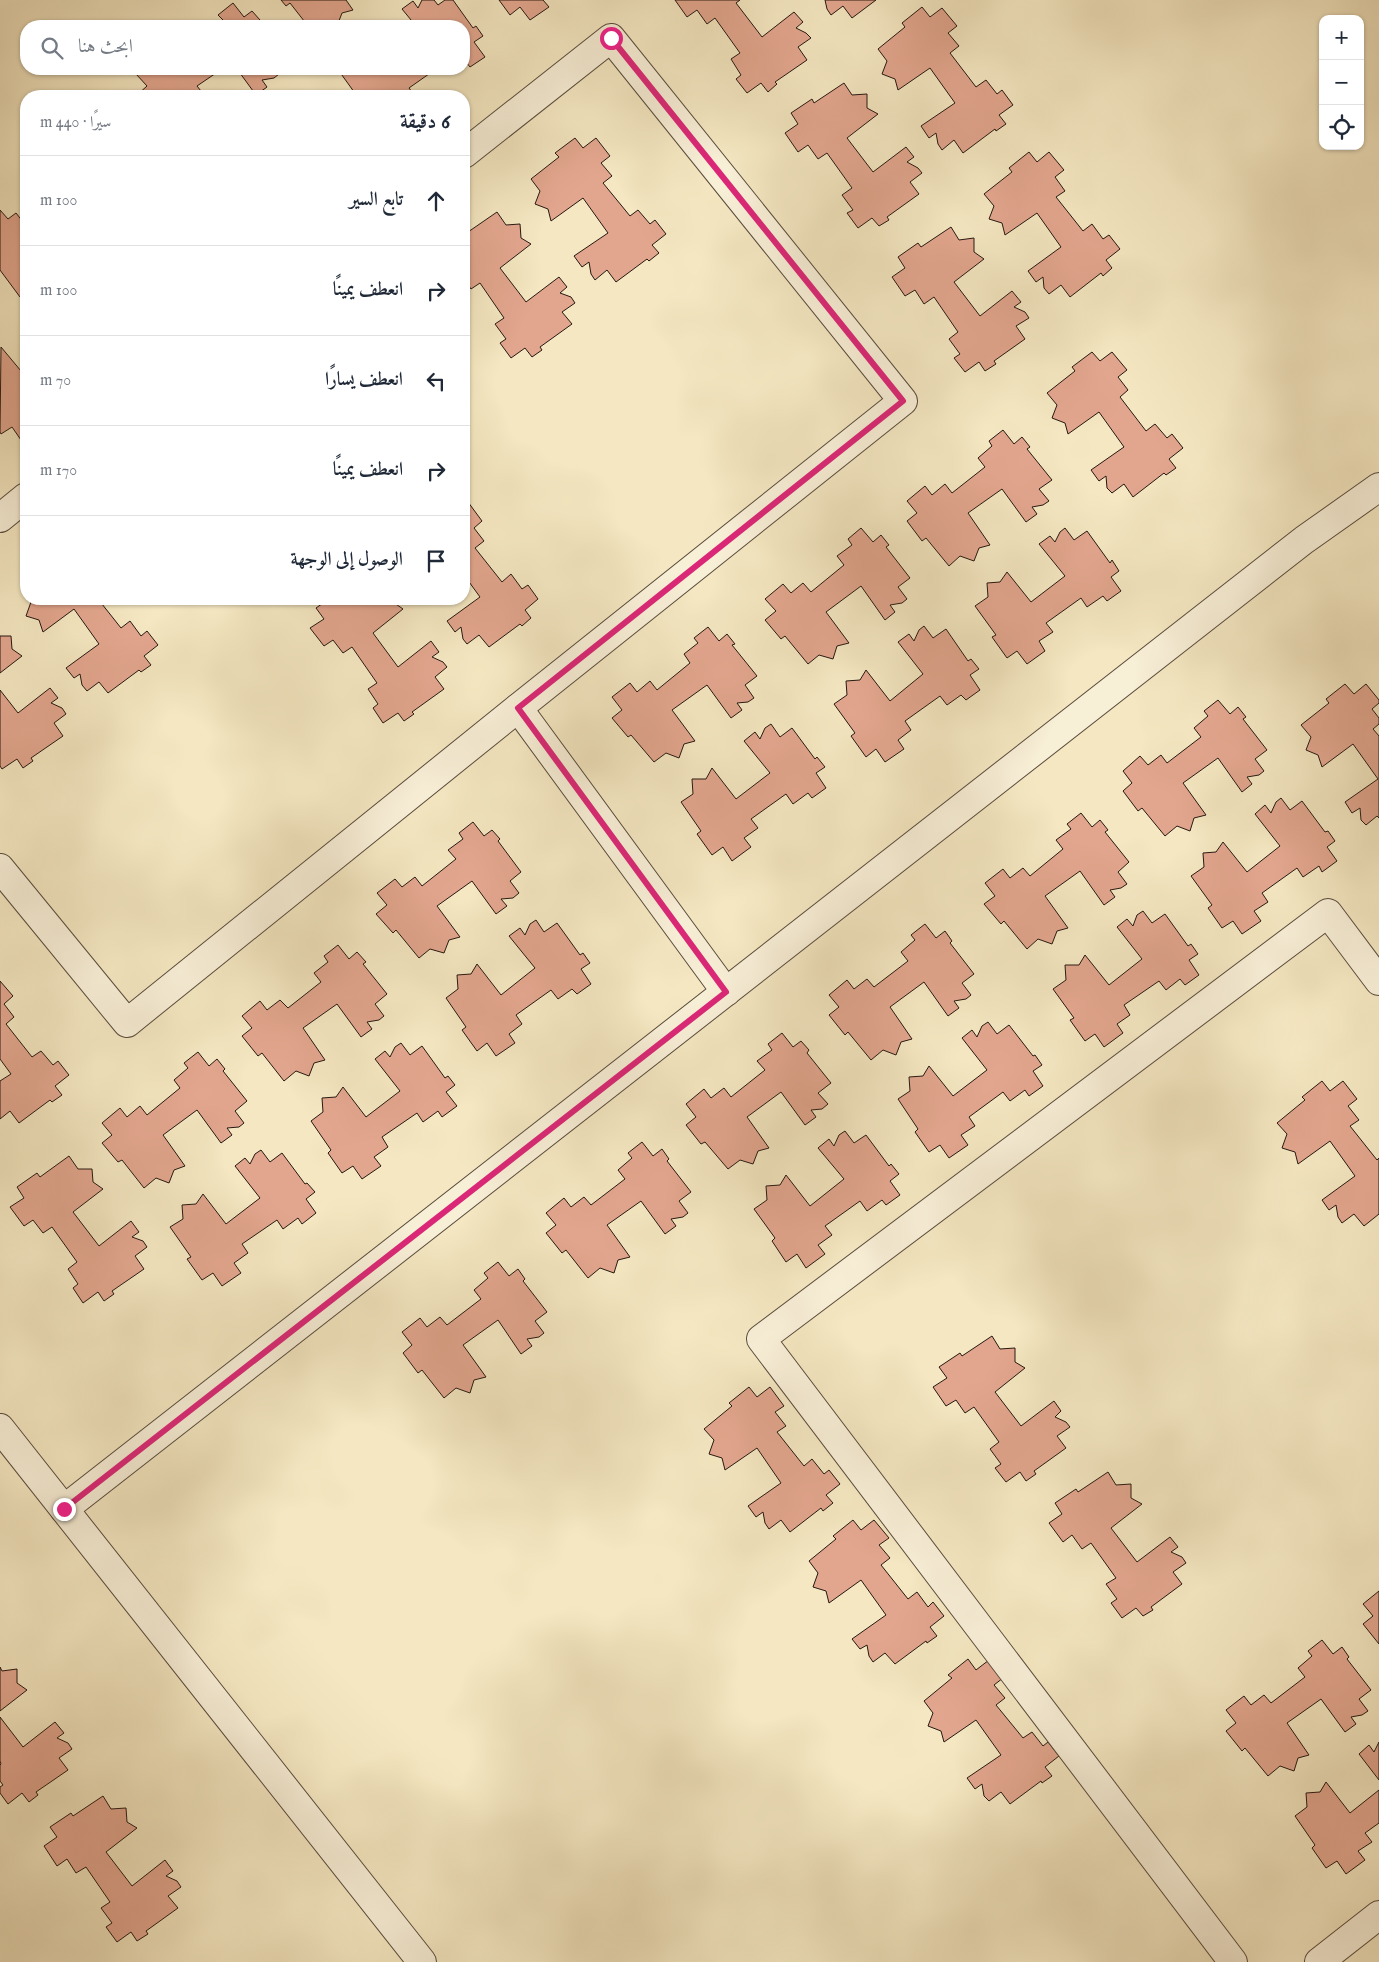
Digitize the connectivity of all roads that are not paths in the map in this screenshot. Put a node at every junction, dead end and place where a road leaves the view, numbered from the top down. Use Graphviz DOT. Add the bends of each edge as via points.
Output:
graph roads {
  1 [pos="470,149"];
  2 [pos="1379,487"];
  3 [pos="20,502"];
  4 [pos="0,518"];
  5 [pos="518,708"];
  6 [pos="0,868"];
  7 [pos="1379,981"];
  8 [pos="726,992"];
  9 [pos="0,1428"];
  10 [pos="64,1509"];
  11 [pos="1379,1915"];
  12 [pos="419,1961"];
  13 [pos="1233,1962"];
  14 [pos="1319,1962"];
  1 -- 5 [label="street" via="611,38 903,401"];
  2 -- 8 [label="street" via="1304,540"];
  3 -- 4 [label="street"];
  5 -- 6 [label="street" via="127,1023"];
  5 -- 8 [label="street"];
  7 -- 13 [label="street" via="1328,913 761,1339"];
  8 -- 10 [label="street"];
  9 -- 10 [label="street"];
  10 -- 12 [label="street"];
  11 -- 14 [label="street"];
}
